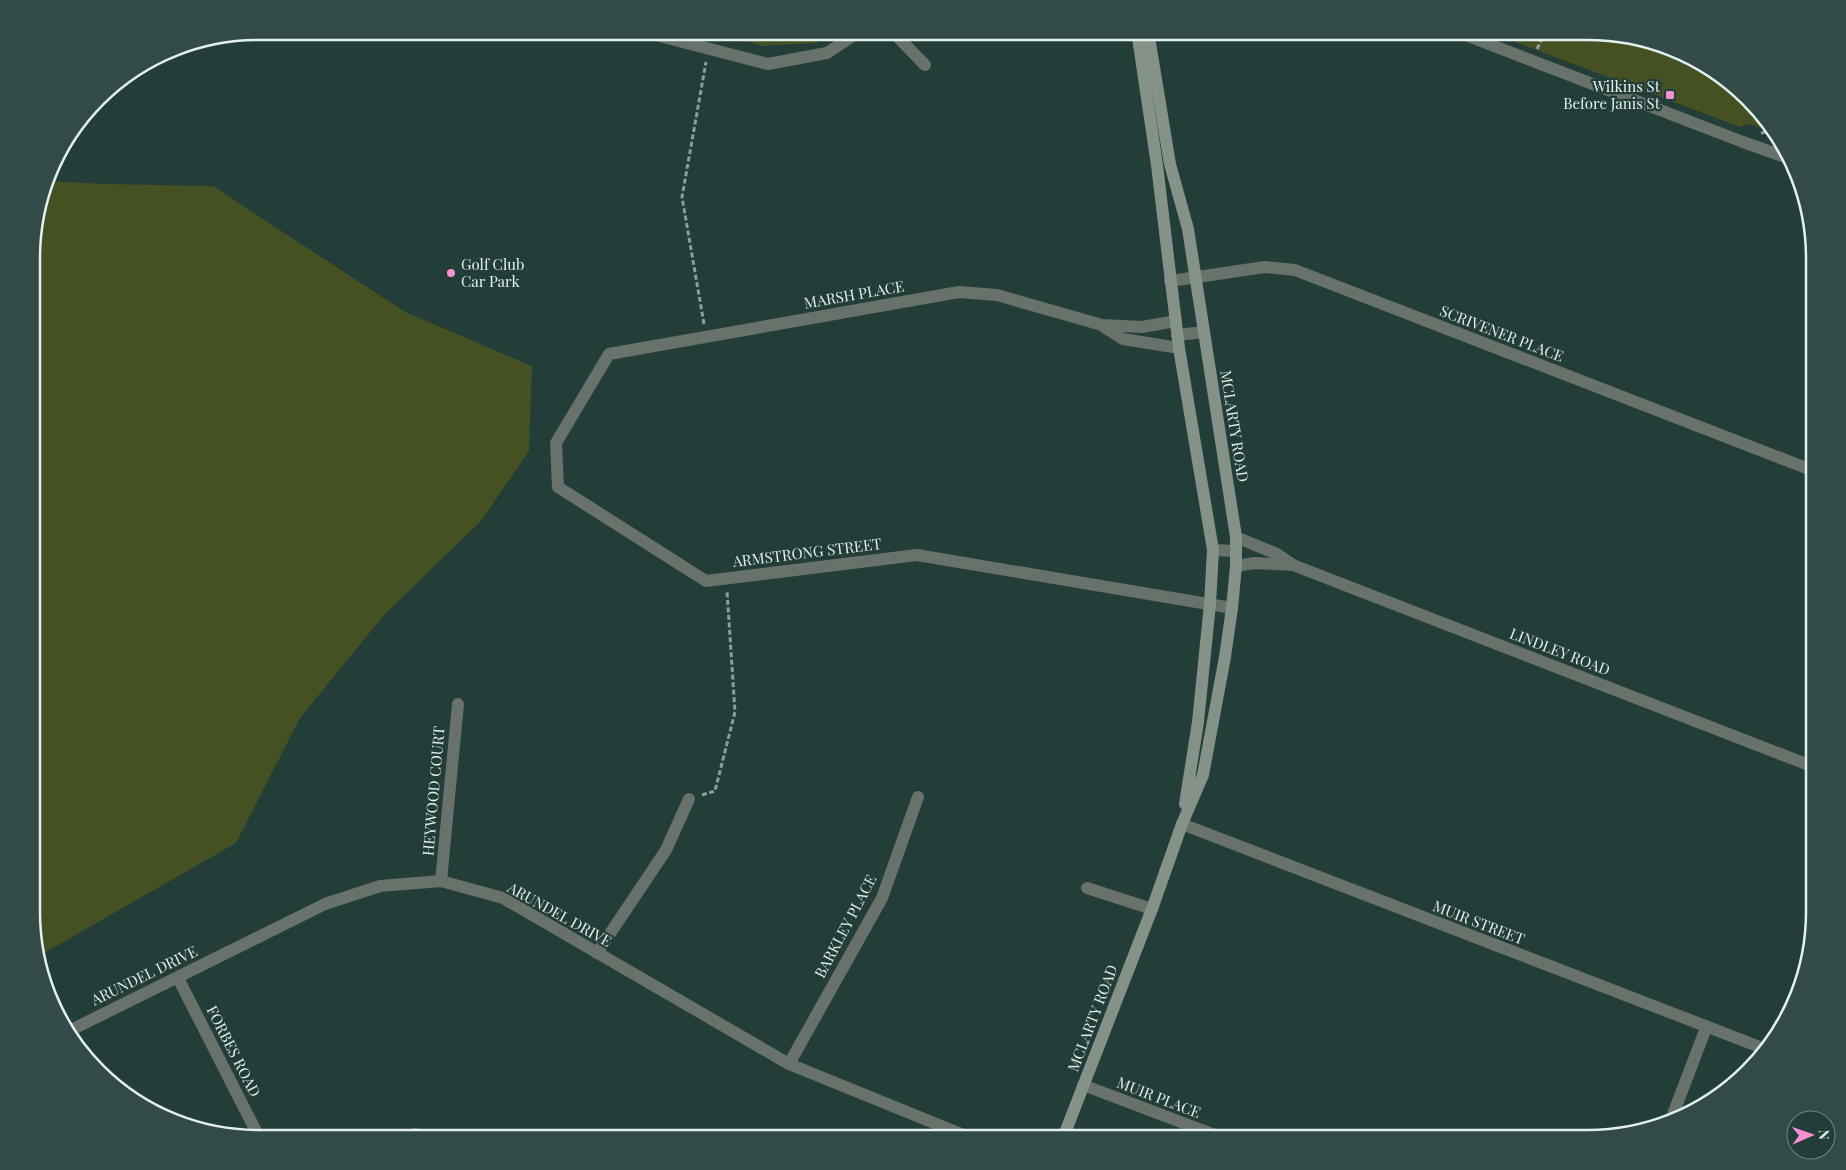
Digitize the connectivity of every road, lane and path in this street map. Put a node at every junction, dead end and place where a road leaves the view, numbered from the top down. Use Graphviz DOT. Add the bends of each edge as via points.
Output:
graph roads {
  1 [pos="674,40"];
  2 [pos="847,40"];
  3 [pos="901,40"];
  4 [pos="1138,40"];
  5 [pos="1149,40"];
  6 [pos="1478,40"];
  7 [pos="1542,40"];
  8 [pos="708,49"];
  9 [pos="1532,61"];
  10 [pos="925,65"];
  11 [pos="1778,151"];
  12 [pos="1196,277"];
  13 [pos="1170,281"];
  14 [pos="1176,321"];
  15 [pos="1102,325"];
  16 [pos="1204,332"];
  17 [pos="706,337"];
  18 [pos="1178,341"];
  19 [pos="609,354"];
  20 [pos="1806,468"];
  21 [pos="1236,537"];
  22 [pos="1213,550"];
  23 [pos="1236,551"];
  24 [pos="1293,565"];
  25 [pos="1236,566"];
  26 [pos="727,578"];
  27 [pos="1210,604"];
  28 [pos="1232,608"];
  29 [pos="458,704"];
  30 [pos="1806,764"];
  31 [pos="918,797"];
  32 [pos="688,799"];
  33 [pos="1182,824"];
  34 [pos="441,881"];
  35 [pos="1087,888"];
  36 [pos="1152,909"];
  37 [pos="597,954"];
  38 [pos="178,978"];
  39 [pos="74,1028"];
  40 [pos="1706,1028"];
  41 [pos="1759,1047"];
  42 [pos="789,1064"];
  43 [pos="1083,1085"];
  44 [pos="1674,1112"];
  45 [pos="255,1130"];
  46 [pos="950,1130"];
  47 [pos="1066,1130"];
  48 [pos="1202,1130"];
  1 -- 8 [label="street"];
  2 -- 8 [label="street" via="827,54 768,64"];
  3 -- 10 [label="street"];
  4 -- 13 [label="street, MCLARTY ROAD"];
  5 -- 12 [label="street, MCLARTY ROAD" via="1170,164 1188,229"];
  6 -- 9 [label="street"];
  7 -- 9 [label="path"];
  8 -- 17 [label="path" via="682,197"];
  9 -- 11 [label="street" via="1743,142"];
  12 -- 13 [label="street, SCRIVENER PLACE"];
  12 -- 16 [label="street, MCLARTY ROAD"];
  12 -- 20 [label="street, SCRIVENER PLACE" via="1265,267 1295,270"];
  13 -- 14 [label="street, MCLARTY ROAD"];
  14 -- 15 [label="street, MARSH PLACE" via="1142,327"];
  14 -- 18 [label="street, MCLARTY ROAD"];
  15 -- 17 [label="street, MARSH PLACE" via="998,295 959,292"];
  15 -- 18 [label="street, MARSH PLACE" via="1124,339"];
  16 -- 18 [label="street, MARSH PLACE"];
  16 -- 21 [label="street, MCLARTY ROAD"];
  17 -- 19 [label="street, MARSH PLACE"];
  18 -- 22 [label="street, MCLARTY ROAD"];
  19 -- 26 [label="street, ARMSTRONG STREET" via="556,443 558,488 706,581"];
  21 -- 23 [label="street, MCLARTY ROAD"];
  21 -- 24 [label="street, LINDLEY ROAD" via="1278,554"];
  22 -- 23 [label="street"];
  22 -- 27 [label="street, MCLARTY ROAD"];
  23 -- 25 [label="street, MCLARTY ROAD"];
  24 -- 25 [label="street, LINDLEY ROAD" via="1255,563"];
  24 -- 30 [label="street, LINDLEY ROAD"];
  25 -- 28 [label="street, MCLARTY ROAD"];
  26 -- 27 [label="street, ARMSTRONG STREET" via="917,555"];
  26 -- 32 [label="path" via="736,712 715,791"];
  27 -- 28 [label="street, ARMSTRONG STREET"];
  27 -- 33 [label="street, MCLARTY ROAD" via="1198,722"];
  28 -- 33 [label="street, MCLARTY ROAD" via="1203,775"];
  29 -- 34 [label="street, HEYWOOD COURT"];
  31 -- 42 [label="street, BARKLEY PLACE" via="882,898"];
  32 -- 37 [label="street" via="666,850"];
  33 -- 36 [label="street, MCLARTY ROAD"];
  33 -- 40 [label="street, MUIR STREET"];
  34 -- 37 [label="street, ARUNDEL DRIVE" via="503,898"];
  34 -- 38 [label="street, ARUNDEL DRIVE" via="380,886 325,904"];
  35 -- 36 [label="street"];
  36 -- 43 [label="street, MCLARTY ROAD"];
  37 -- 42 [label="street, ARUNDEL DRIVE"];
  38 -- 39 [label="street, ARUNDEL DRIVE"];
  38 -- 45 [label="street, FORBES ROAD"];
  40 -- 41 [label="street, MUIR STREET"];
  40 -- 44 [label="street"];
  42 -- 46 [label="street, ARUNDEL DRIVE"];
  43 -- 47 [label="street, MCLARTY ROAD"];
  43 -- 48 [label="street, MUIR PLACE"];
}
